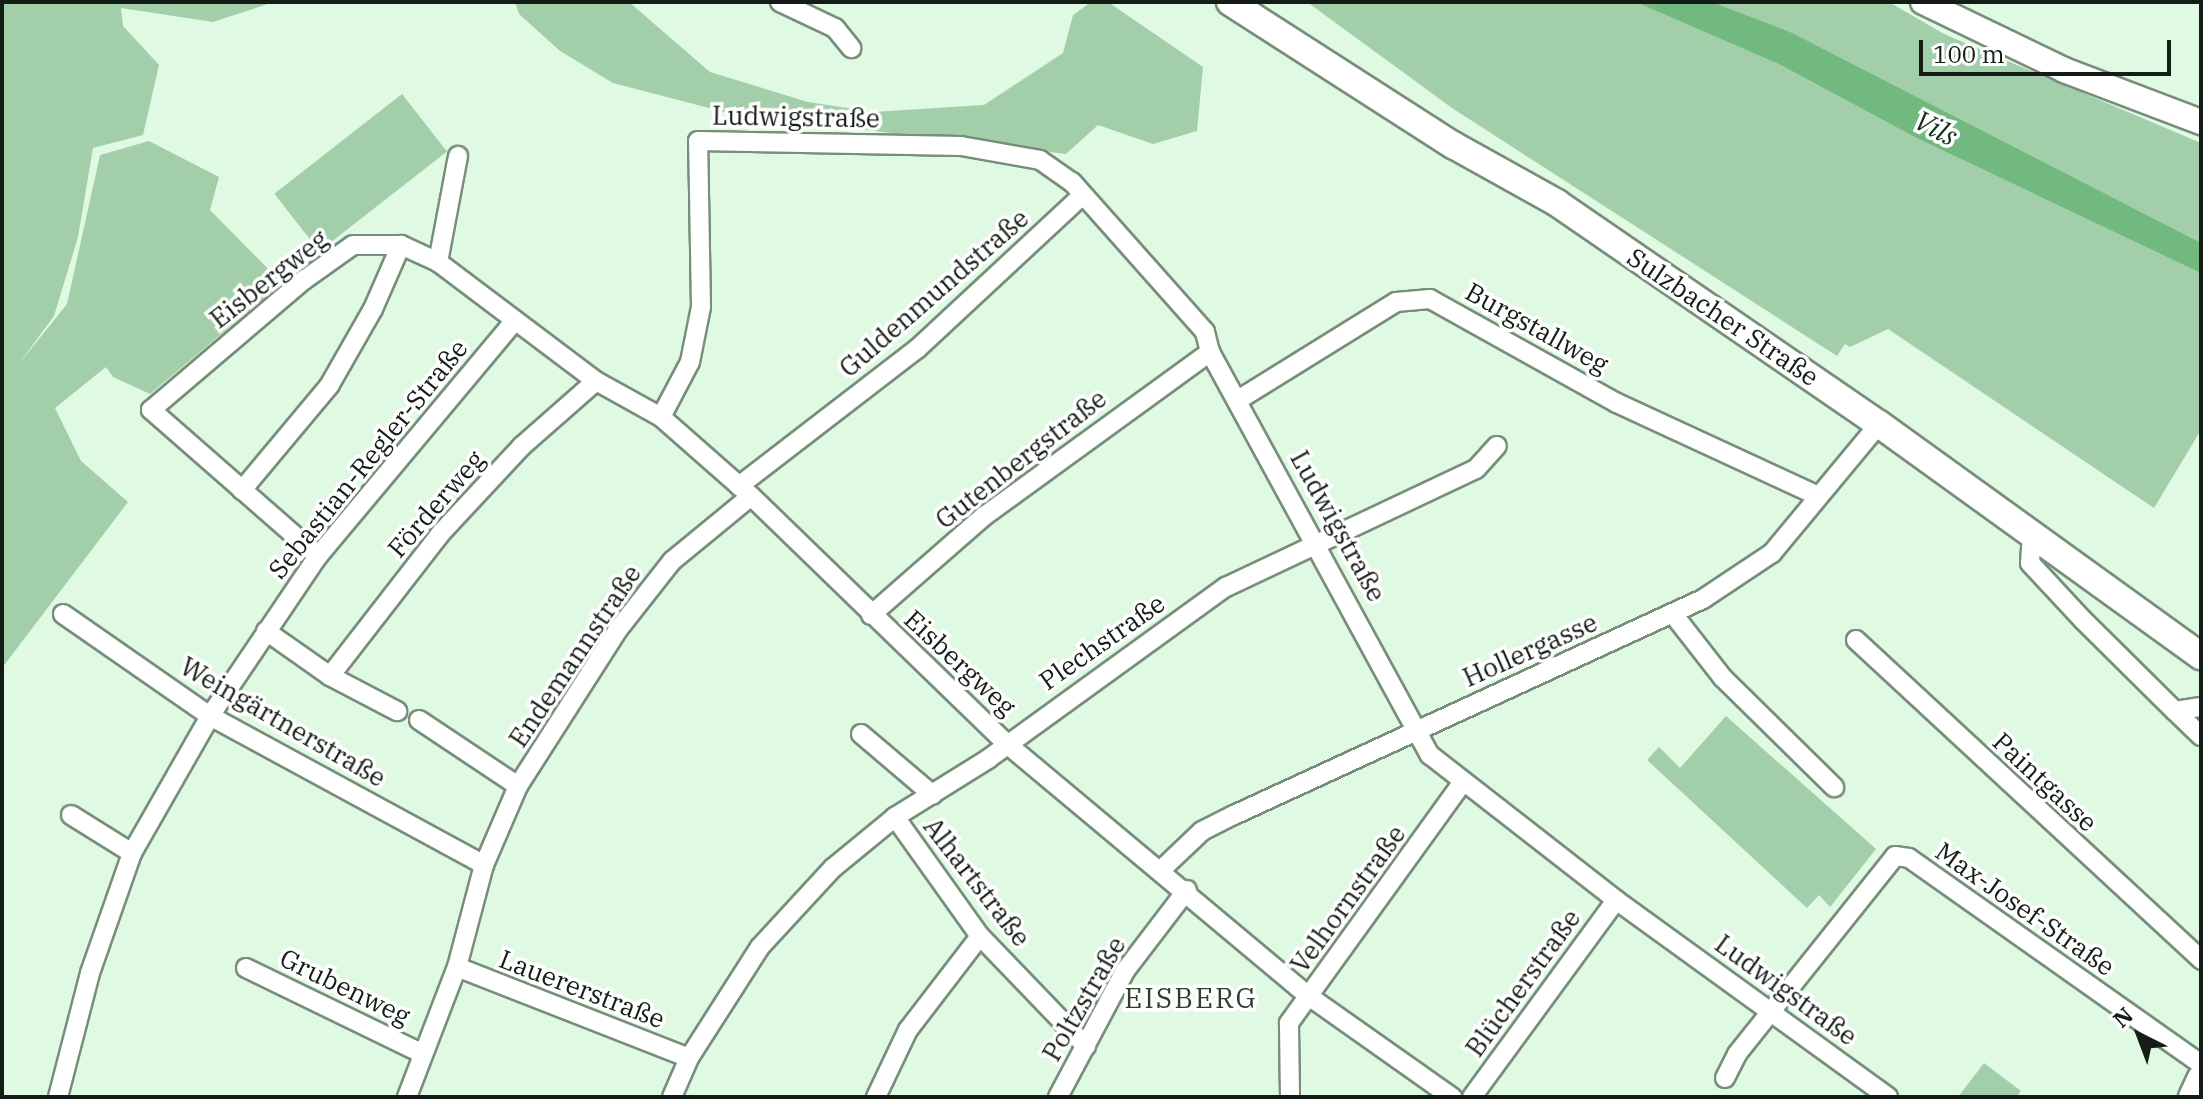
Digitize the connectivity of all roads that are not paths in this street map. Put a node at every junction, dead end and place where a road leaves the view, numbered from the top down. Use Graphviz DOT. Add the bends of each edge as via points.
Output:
graph roads {
  1 [pos="780,2"];
  2 [pos="1230,2"];
  3 [pos="1923,2"];
  4 [pos="851,48"];
  5 [pos="2201,122"];
  6 [pos="458,156"];
  7 [pos="1083,195"];
  8 [pos="401,245"];
  9 [pos="438,262"];
  10 [pos="514,322"];
  11 [pos="1210,352"];
  12 [pos="596,381"];
  13 [pos="1238,400"];
  14 [pos="661,417"];
  15 [pos="1879,424"];
  16 [pos="1497,446"];
  17 [pos="242,490"];
  18 [pos="745,491"];
  19 [pos="1818,496"];
  20 [pos="2032,534"];
  21 [pos="1319,545"];
  22 [pos="318,556"];
  23 [pos="63,614"];
  24 [pos="1673,614"];
  25 [pos="871,615"];
  26 [pos="266,631"];
  27 [pos="1856,640"];
  28 [pos="2201,656"];
  29 [pos="330,676"];
  30 [pos="2201,707"];
  31 [pos="397,711"];
  32 [pos="2175,711"];
  33 [pos="210,716"];
  34 [pos="419,720"];
  35 [pos="1419,729"];
  36 [pos="861,734"];
  37 [pos="2201,736"];
  38 [pos="1007,744"];
  39 [pos="1462,783"];
  40 [pos="518,786"];
  41 [pos="1834,787"];
  42 [pos="933,795"];
  43 [pos="71,815"];
  44 [pos="895,817"];
  45 [pos="132,853"];
  46 [pos="484,865"];
  47 [pos="1162,869"];
  48 [pos="1187,890"];
  49 [pos="1616,900"];
  50 [pos="980,936"];
  51 [pos="2201,960"];
  52 [pos="457,967"];
  53 [pos="246,968"];
  54 [pos="1310,997"];
  55 [pos="1770,1010"];
  56 [pos="1086,1046"];
  57 [pos="421,1053"];
  58 [pos="689,1058"];
  59 [pos="2201,1064"];
  60 [pos="1725,1078"];
  61 [pos="2201,1078"];
  62 [pos="58,1097"];
  63 [pos="407,1097"];
  64 [pos="672,1097"];
  65 [pos="876,1097"];
  66 [pos="1058,1097"];
  67 [pos="1290,1097"];
  68 [pos="1452,1097"];
  69 [pos="1472,1097"];
  70 [pos="1888,1097"];
  71 [pos="2192,1097"];
  1 -- 4 [label="street" via="835,28"];
  2 -- 15 [label="main road, Sulzbacher Straße" via="1453,145 1557,203"];
  3 -- 5 [label="street" via="2064,70"];
  6 -- 9 [label="street"];
  7 -- 11 [label="street, Ludwigstraße" via="1205,332"];
  7 -- 14 [label="street, Ludwigstraße" via="1040,160 961,146 698,141 701,307 690,362"];
  7 -- 18 [label="street, Guldenmundstraße" via="917,349"];
  8 -- 9 [label="street, Eisbergweg"];
  8 -- 17 [label="street" via="373,309 329,386"];
  8 -- 17 [label="street, Eisbergweg" via="353,245 151,410"];
  9 -- 10 [label="street, Eisbergweg"];
  10 -- 12 [label="street, Eisbergweg"];
  10 -- 22 [label="street, Sebastian-Regler-Straße"];
  11 -- 13 [label="street, Ludwigstraße"];
  11 -- 25 [label="street, Gutenbergstraße" via="983,517"];
  12 -- 14 [label="street, Eisbergweg"];
  12 -- 29 [label="street, Förderweg" via="522,446 440,534"];
  13 -- 19 [label="street, Burgstallweg" via="1396,302 1430,299 1617,403"];
  13 -- 21 [label="street, Ludwigstraße"];
  14 -- 18 [label="street, Eisbergweg"];
  15 -- 19 [label="street, Hollergasse"];
  15 -- 20 [label="main road, Sulzbacher Straße"];
  16 -- 21 [label="street, Plechstraße" via="1476,469"];
  17 -- 22 [label="street"];
  18 -- 25 [label="street, Eisbergweg"];
  18 -- 40 [label="street, Endemannstraße" via="672,561 617,631"];
  19 -- 24 [label="street, Hollergasse" via="1772,553"];
  20 -- 28 [label="main road, Sulzbacher Straße"];
  20 -- 32 [label="street" via="2030,563"];
  21 -- 35 [label="street, Ludwigstraße"];
  21 -- 38 [label="street, Plechstraße" via="1226,587"];
  22 -- 26 [label="street, Sebastian-Regler-Straße"];
  23 -- 33 [label="street, Weingärtnerstraße"];
  24 -- 35 [label="street, Hollergasse"];
  24 -- 41 [label="street" via="1723,678"];
  25 -- 38 [label="street, Eisbergweg"];
  26 -- 29 [label="street"];
  26 -- 33 [label="street, Sebastian-Regler-Straße"];
  27 -- 51 [label="street, Paintgasse"];
  29 -- 31 [label="street"];
  30 -- 32 [label="street"];
  32 -- 37 [label="street"];
  33 -- 45 [label="street, Sebastian-Regler-Straße"];
  33 -- 46 [label="street, Weingärtnerstraße"];
  34 -- 40 [label="street, Endemannstraße"];
  35 -- 39 [label="street, Ludwigstraße" via="1430,755"];
  35 -- 47 [label="street, Hollergasse" via="1202,831"];
  36 -- 42 [label="street"];
  38 -- 42 [label="street, Plechstraße"];
  38 -- 47 [label="street, Eisbergweg"];
  39 -- 49 [label="street, Ludwigstraße"];
  39 -- 54 [label="street, Velhornstraße"];
  40 -- 46 [label="street, Endemannstraße"];
  42 -- 44 [label="street, Plechstraße"];
  43 -- 45 [label="street"];
  44 -- 50 [label="street, Alhartstraße"];
  44 -- 58 [label="street, Plechstraße" via="833,868 760,947"];
  45 -- 62 [label="street, Sebastian-Regler-Straße" via="90,973"];
  46 -- 52 [label="street, Endemannstraße"];
  47 -- 48 [label="street, Eisbergweg"];
  48 -- 54 [label="street, Eisbergweg"];
  48 -- 56 [label="street, Poltzstraße" via="1125,971"];
  49 -- 55 [label="street, Ludwigstraße"];
  49 -- 69 [label="street, Blücherstraße"];
  50 -- 56 [label="street, Alhartstraße"];
  50 -- 65 [label="street" via="908,1030"];
  52 -- 57 [label="street, Endemannstraße"];
  52 -- 58 [label="street, Lauererstraße"];
  53 -- 57 [label="street, Grubenweg"];
  54 -- 67 [label="street, Velhornstraße" via="1289,1023"];
  54 -- 68 [label="street, Eisbergweg"];
  55 -- 59 [label="street, Max-Josef-Straße" via="1895,856 1909,858"];
  55 -- 60 [label="street"];
  55 -- 70 [label="street, Ludwigstraße"];
  56 -- 66 [label="street, Poltzstraße"];
  57 -- 63 [label="street, Endemannstraße"];
  58 -- 64 [label="street, Plechstraße"];
  61 -- 71 [label="main road"];
}
